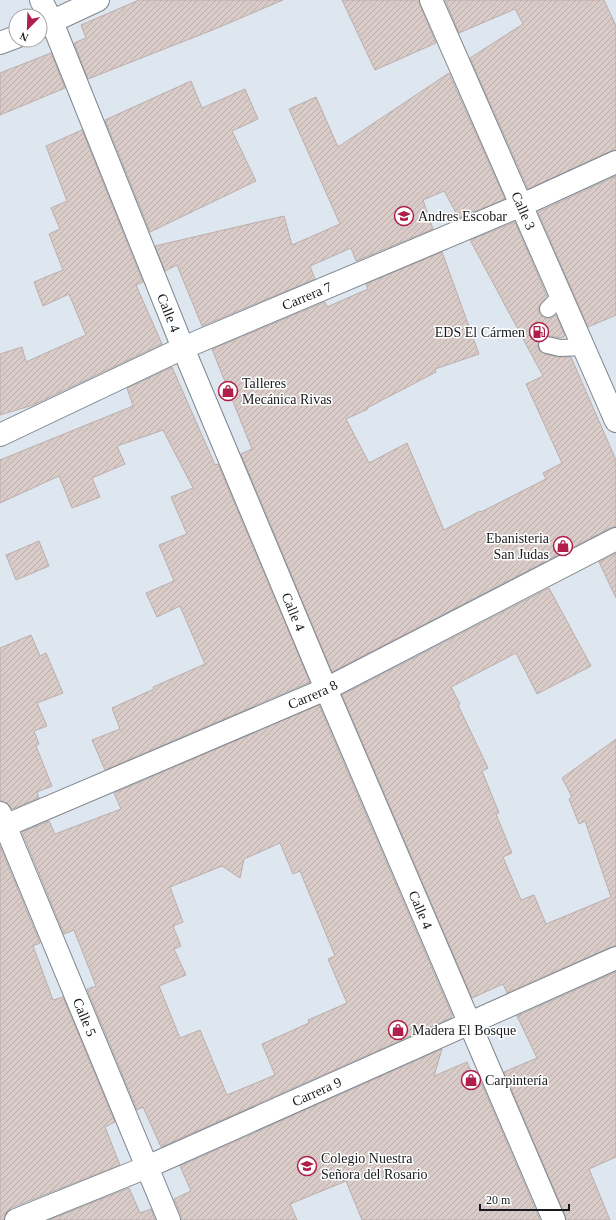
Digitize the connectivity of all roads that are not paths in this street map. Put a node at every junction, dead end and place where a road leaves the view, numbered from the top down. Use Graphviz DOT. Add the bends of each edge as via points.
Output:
graph roads {
  1 [pos="98,0"];
  2 [pos="431,0"];
  3 [pos="48,23"];
  4 [pos="48,29"];
  5 [pos="616,162"];
  6 [pos="522,205"];
  7 [pos="547,345"];
  8 [pos="584,347"];
  9 [pos="183,348"];
  10 [pos="616,421"];
  11 [pos="0,435"];
  12 [pos="616,539"];
  13 [pos="326,689"];
  14 [pos="2,823"];
  15 [pos="616,958"];
  16 [pos="469,1023"];
  17 [pos="147,1167"];
  18 [pos="16,1220"];
  19 [pos="169,1220"];
  20 [pos="554,1220"];
  1 -- 3 [label="street"];
  2 -- 6 [label="street, Calle 3"];
  4 -- 9 [label="street, Calle 4"];
  5 -- 6 [label="street, Carrera 7"];
  6 -- 8 [label="street, Calle 3" via="554,302"];
  6 -- 9 [label="street, Carrera 7"];
  7 -- 8 [label="lane" via="560,348"];
  8 -- 10 [label="street, Calle 3"];
  9 -- 11 [label="street, Carrera 7"];
  9 -- 13 [label="street, Calle 4"];
  12 -- 13 [label="street, Carrera 8"];
  13 -- 14 [label="street, Carrera 8"];
  13 -- 16 [label="street, Calle 4"];
  14 -- 17 [label="street, Calle 5"];
  15 -- 16 [label="street, Carrera 9"];
  16 -- 17 [label="street, Carrera 9"];
  16 -- 20 [label="street, Calle 4"];
  17 -- 18 [label="street, Carrera 9"];
  17 -- 19 [label="street, Calle 5"];
}
